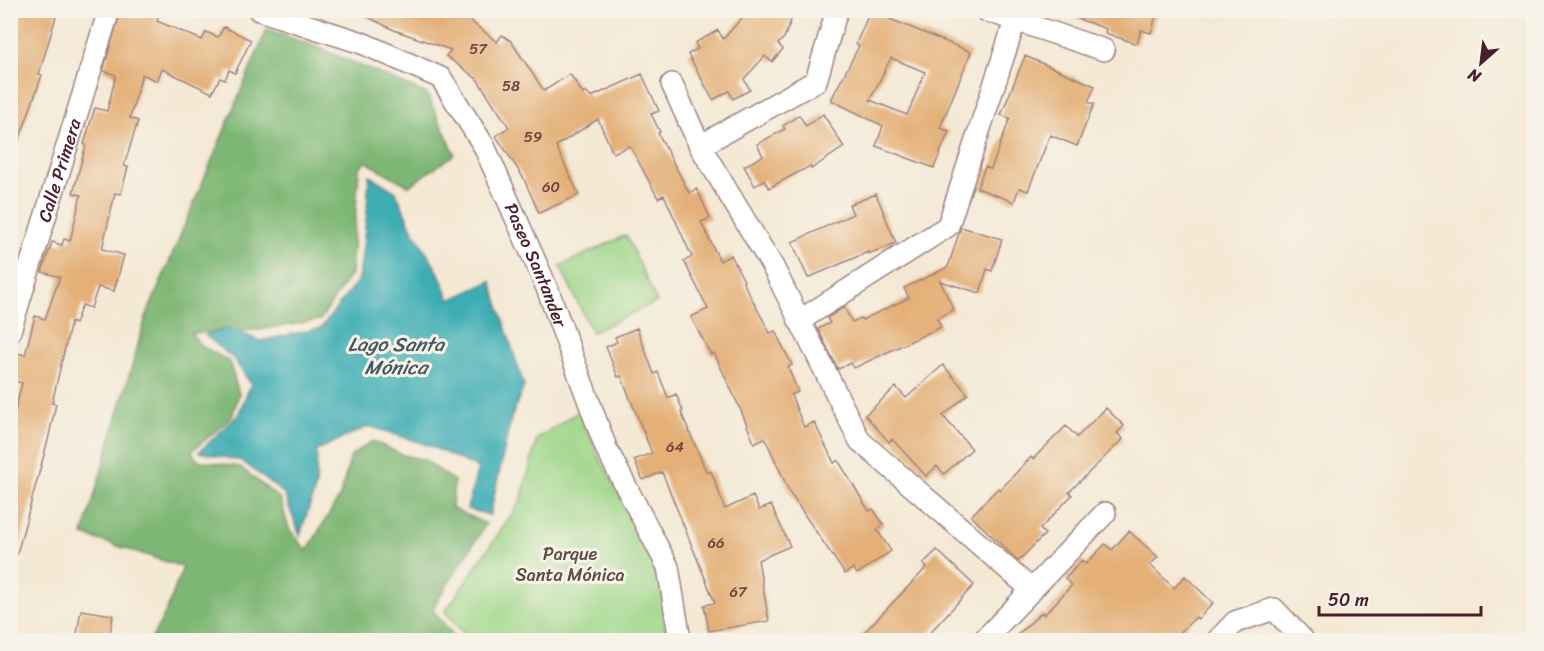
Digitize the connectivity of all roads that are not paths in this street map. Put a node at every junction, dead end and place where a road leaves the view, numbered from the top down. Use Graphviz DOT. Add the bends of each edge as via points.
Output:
graph roads {
  1 [pos="109,10"];
  2 [pos="259,10"];
  3 [pos="837,10"];
  4 [pos="985,10"];
  5 [pos="1015,21"];
  6 [pos="1104,50"];
  7 [pos="672,84"];
  8 [pos="700,146"];
  9 [pos="799,321"];
  10 [pos="10,331"];
  11 [pos="1104,513"];
  12 [pos="1032,590"];
  13 [pos="681,640"];
  14 [pos="984,640"];
  15 [pos="1218,640"];
  16 [pos="1303,640"];
  1 -- 10 [label="street, Calle Primera"];
  2 -- 13 [label="street, Paseo Santander" via="362,43 441,78 484,146 547,288 606,448 668,567"];
  3 -- 8 [label="street" via="816,81"];
  4 -- 5 [label="street"];
  5 -- 6 [label="street"];
  5 -- 9 [label="street" via="948,226"];
  7 -- 8 [label="street"];
  8 -- 9 [label="street" via="772,267"];
  9 -- 12 [label="street" via="860,441"];
  11 -- 12 [label="street"];
  12 -- 14 [label="street"];
  15 -- 16 [label="street" via="1235,622 1274,609"];
}
